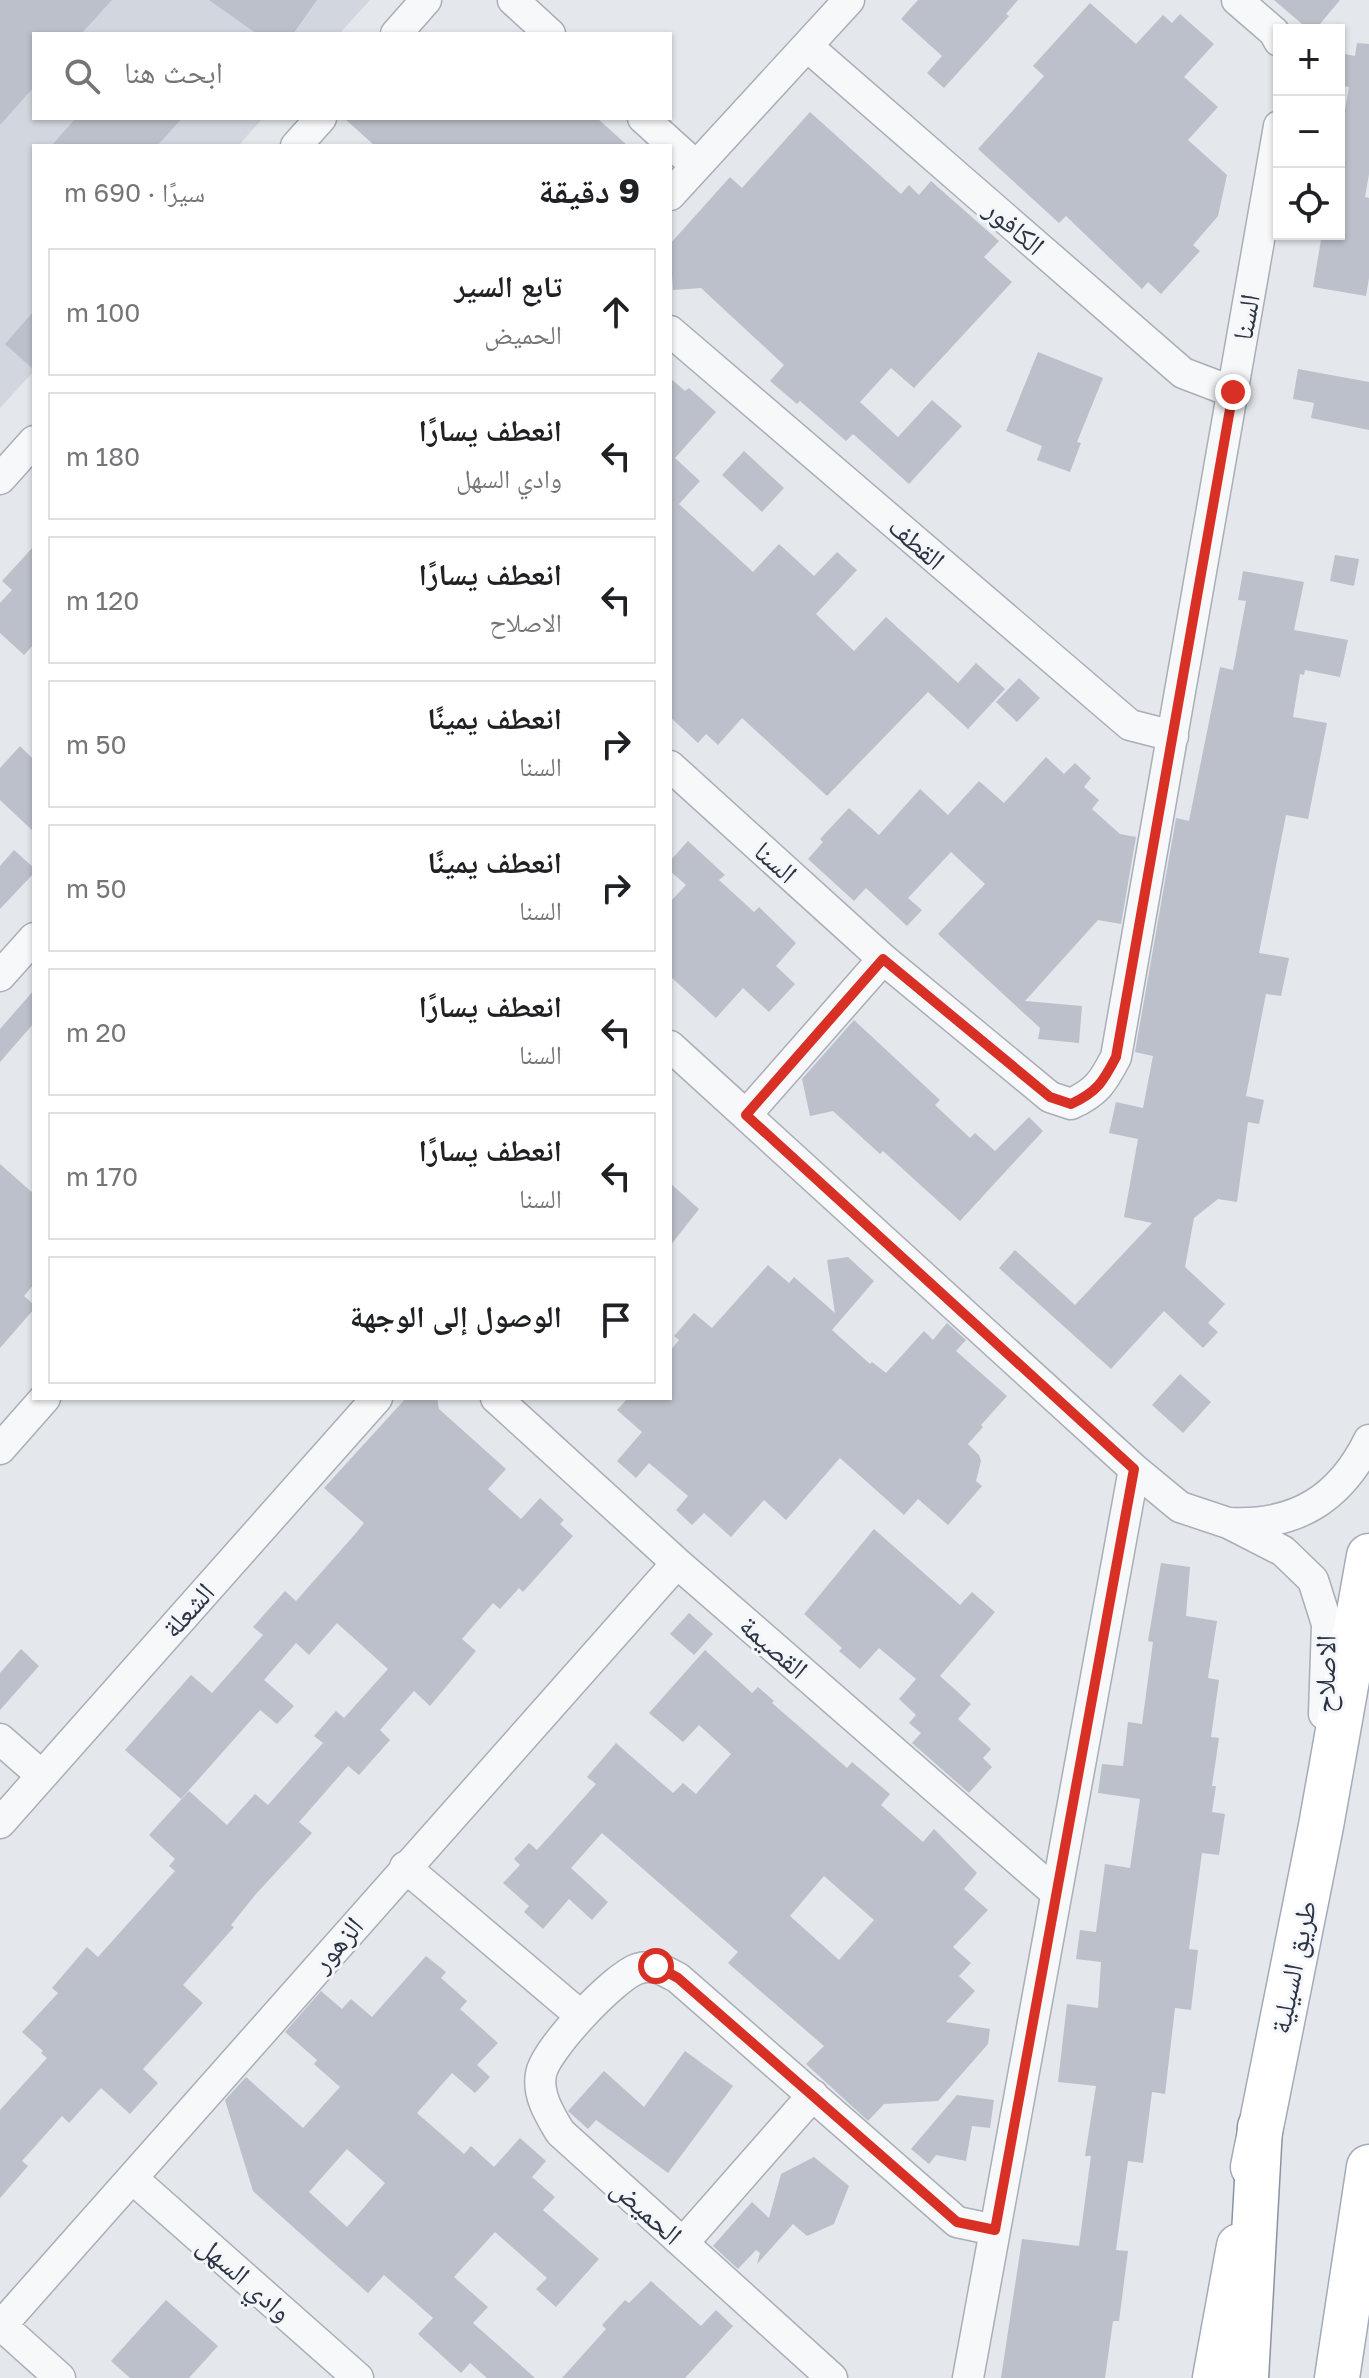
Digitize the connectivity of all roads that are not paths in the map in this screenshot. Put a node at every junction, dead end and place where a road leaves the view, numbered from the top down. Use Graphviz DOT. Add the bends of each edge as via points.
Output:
graph roads {
  1 [pos="426,0"];
  2 [pos="513,0"];
  3 [pos="849,0"];
  4 [pos="1237,0"];
  5 [pos="1273,31"];
  6 [pos="398,32"];
  7 [pos="548,32"];
  8 [pos="807,46"];
  9 [pos="319,120"];
  10 [pos="645,120"];
  11 [pos="298,144"];
  12 [pos="672,144"];
  13 [pos="672,144"];
  14 [pos="1273,161"];
  15 [pos="696,166"];
  16 [pos="672,193"];
  17 [pos="672,333"];
  18 [pos="1233,392"];
  19 [pos="32,448"];
  20 [pos="0,479"];
  21 [pos="1173,736"];
  22 [pos="672,768"];
  23 [pos="32,940"];
  24 [pos="883,959"];
  25 [pos="0,976"];
  26 [pos="672,1048"];
  27 [pos="746,1115"];
  28 [pos="43,1400"];
  29 [pos="375,1400"];
  30 [pos="498,1400"];
  31 [pos="1369,1440"];
  32 [pos="0,1449"];
  33 [pos="1134,1469"];
  34 [pos="1228,1523"];
  35 [pos="1369,1556"];
  36 [pos="677,1563"];
  37 [pos="0,1739"];
  38 [pos="41,1775"];
  39 [pos="0,1823"];
  40 [pos="1321,1826"];
  41 [pos="405,1867"];
  42 [pos="1055,1892"];
  43 [pos="581,2016"];
  44 [pos="813,2095"];
  45 [pos="1260,2127"];
  46 [pos="1369,2167"];
  47 [pos="132,2178"];
  48 [pos="995,2230"];
  49 [pos="683,2243"];
  50 [pos="0,2326"];
  51 [pos="60,2378"];
  52 [pos="358,2378"];
  53 [pos="832,2378"];
  54 [pos="968,2378"];
  55 [pos="1215,2378"];
  56 [pos="1246,2378"];
  57 [pos="1337,2378"];
  1 -- 6 [label="street"];
  2 -- 7 [label="street"];
  3 -- 8 [label="street"];
  4 -- 5 [label="street"];
  8 -- 15 [label="street"];
  8 -- 18 [label="street, الكافور" via="1183,373"];
  9 -- 11 [label="street"];
  10 -- 13 [label="street"];
  12 -- 15 [label="street"];
  14 -- 18 [label="street, السنا"];
  15 -- 16 [label="street"];
  17 -- 21 [label="street, القطف" via="1130,725"];
  18 -- 21 [label="street, السنا"];
  19 -- 20 [label="street"];
  21 -- 24 [label="street, السنا" via="1116,1057 1091,1095 1071,1104 1050,1097"];
  22 -- 24 [label="street, السنا"];
  23 -- 25 [label="street"];
  24 -- 27 [label="street"];
  26 -- 27 [label="street, الاصلاح"];
  27 -- 33 [label="street, الاصلاح"];
  28 -- 32 [label="street"];
  29 -- 38 [label="street, الشعلة"];
  30 -- 36 [label="street, القصيمة"];
  31 -- 34 [label="street, الاصلاح" via="1339,1486 1310,1508 1272,1521"];
  33 -- 34 [label="street, الاصلاح" via="1180,1507"];
  33 -- 42 [label="street"];
  34 -- 40 [label="street, الاصلاح" via="1283,1551 1313,1580 1327,1624"];
  35 -- 40 [label="main road, طريق السيلية"];
  36 -- 41 [label="street, الزهور"];
  36 -- 42 [label="street, القصيمة"];
  37 -- 38 [label="street"];
  38 -- 39 [label="street, الشعلة"];
  40 -- 45 [label="main road, طريق السيلية"];
  41 -- 43 [label="street"];
  41 -- 47 [label="street, الزهور"];
  42 -- 48 [label="street"];
  43 -- 44 [label="street, الحميض" via="622,1978 656,1966 678,1978"];
  43 -- 49 [label="street, الحميض" via="541,2073 550,2114 560,2132"];
  44 -- 48 [label="street, الحميض" via="957,2222"];
  44 -- 49 [label="street"];
  45 -- 55 [label="main road, طريق السيلية"];
  45 -- 56 [label="main road"];
  46 -- 57 [label="main road"];
  47 -- 50 [label="street, الزهور"];
  47 -- 52 [label="street, وادي السهل"];
  48 -- 54 [label="street"];
  49 -- 53 [label="street, الحميض"];
  50 -- 51 [label="street"];
}
